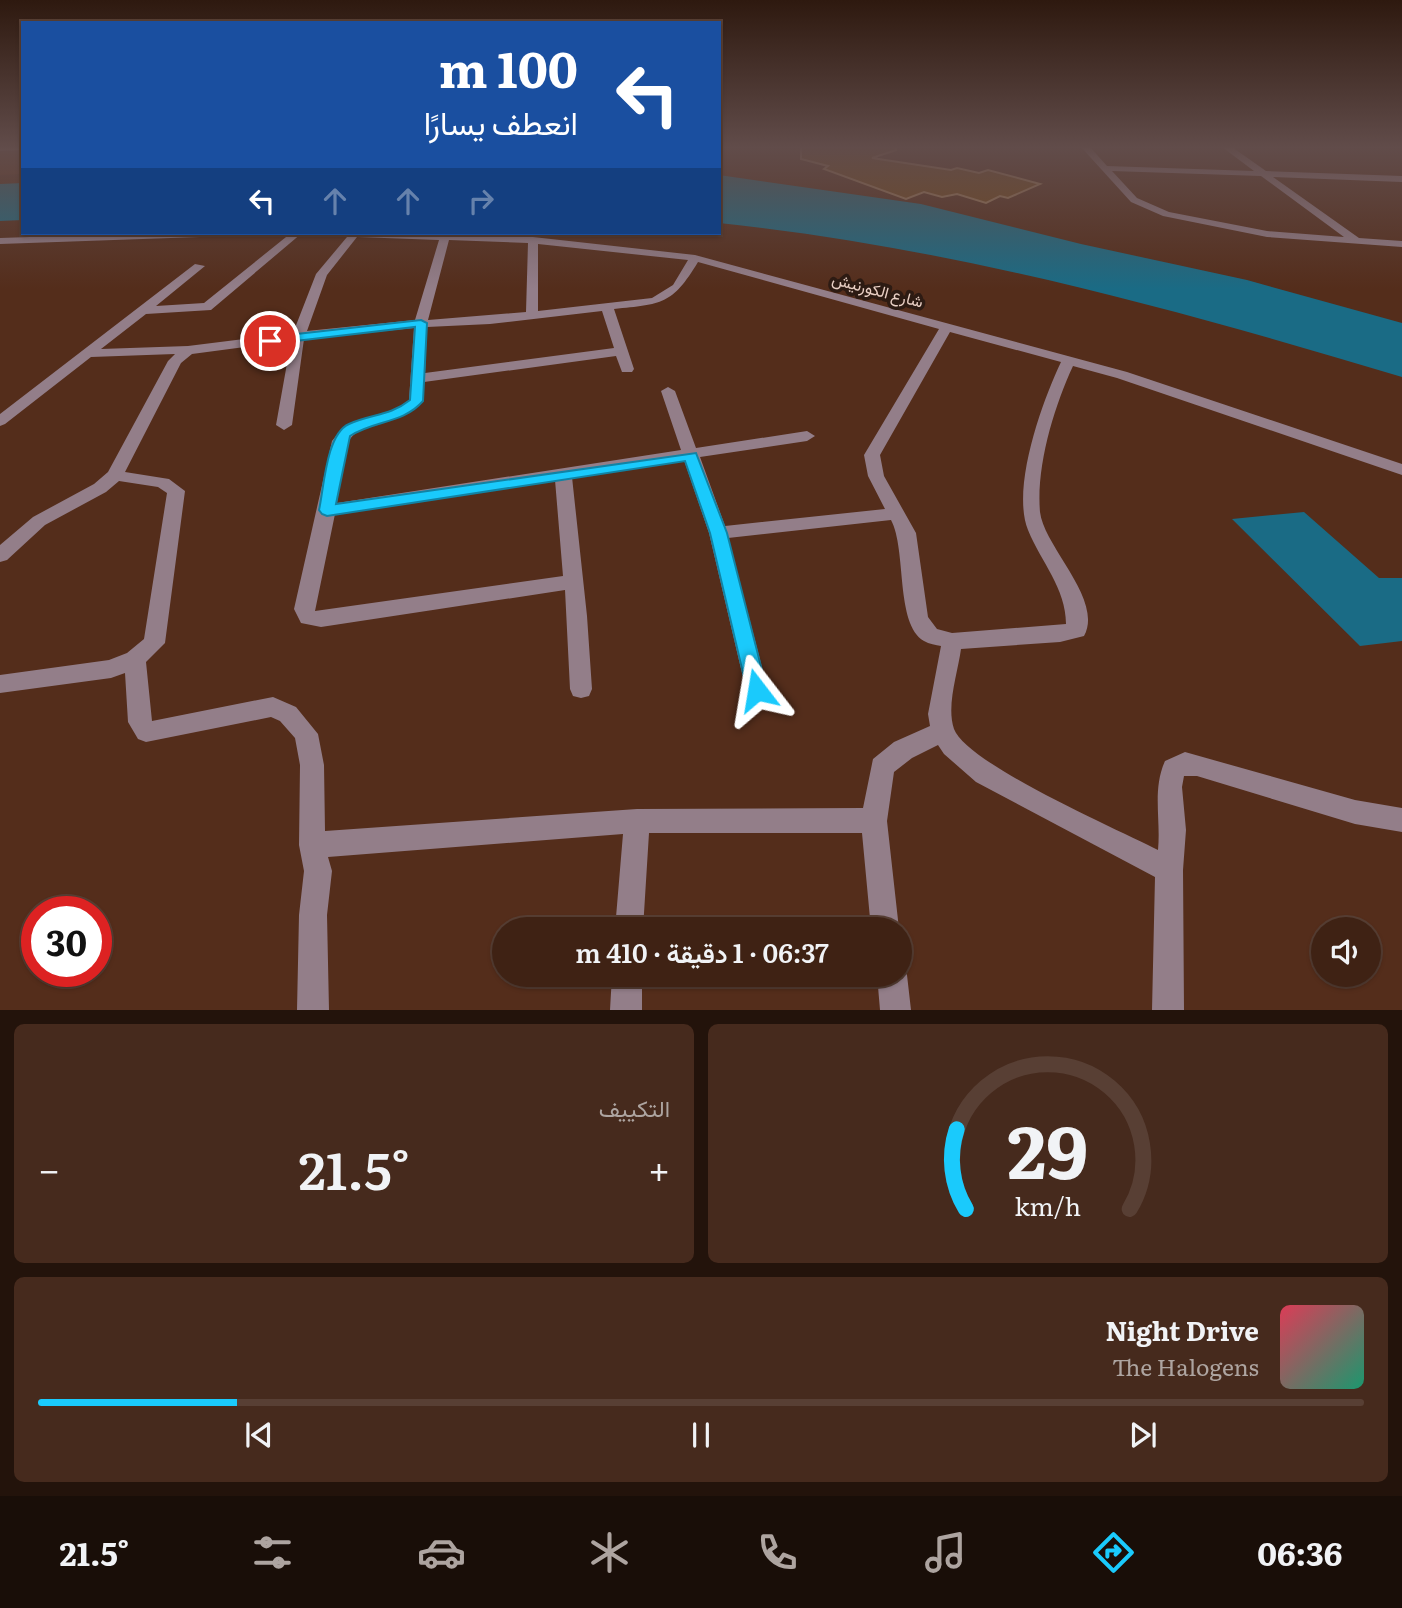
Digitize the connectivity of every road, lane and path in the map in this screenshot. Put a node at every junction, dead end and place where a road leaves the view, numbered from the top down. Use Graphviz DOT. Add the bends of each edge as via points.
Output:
graph roads {
  1 [pos="1128,194"];
  2 [pos="1291,194"];
  3 [pos="171,235"];
  4 [pos="294,235"];
  5 [pos="353,235"];
  6 [pos="415,235"];
  7 [pos="445,236"];
  8 [pos="533,240"];
  9 [pos="0,241"];
  10 [pos="1358,242"];
  11 [pos="1402,244"];
  12 [pos="695,258"];
  13 [pos="199,266"];
  14 [pos="607,306"];
  15 [pos="142,310"];
  16 [pos="532,315"];
  17 [pos="421,323"];
  18 [pos="947,326"];
  19 [pos="298,337"];
  20 [pos="187,350"];
  21 [pos="620,351"];
  22 [pos="87,352"];
  23 [pos="1069,360"];
  24 [pos="627,369"];
  25 [pos="419,378"];
  26 [pos="667,391"];
  27 [pos="0,404"];
  28 [pos="20,404"];
  29 [pos="0,421"];
  30 [pos="284,425"];
  31 [pos="807,436"];
  32 [pos="690,456"];
  33 [pos="1402,470"];
  34 [pos="115,475"];
  35 [pos="563,476"];
  36 [pos="327,510"];
  37 [pos="895,514"];
  38 [pos="718,533"];
  39 [pos="1,553"];
  40 [pos="572,582"];
  41 [pos="951,641"];
  42 [pos="135,659"];
  43 [pos="0,684"];
  44 [pos="581,689"];
  45 [pos="757,690"];
  46 [pos="943,731"];
  47 [pos="1402,820"];
  48 [pos="637,821"];
  49 [pos="874,821"];
  50 [pos="312,845"];
  51 [pos="1169,870"];
  52 [pos="630,917"];
  53 [pos="885,917"];
  54 [pos="627,987"];
  55 [pos="894,987"];
  56 [pos="313,1010"];
  57 [pos="626,1010"];
  58 [pos="897,1010"];
  59 [pos="1168,1010"];
  1 -- 10 [label="street" via="1166,214 1267,234"];
  2 -- 10 [label="street"];
  3 -- 9 [label="street"];
  4 -- 15 [label="street" via="207,307"];
  5 -- 19 [label="street" via="322,274"];
  6 -- 7 [label="street, شارع الكورنيش"];
  7 -- 8 [label="street, شارع الكورنيش"];
  7 -- 17 [label="street"];
  8 -- 12 [label="street, شارع الكورنيش"];
  8 -- 16 [label="street"];
  10 -- 11 [label="street"];
  12 -- 14 [label="street" via="667,296"];
  12 -- 18 [label="street, شارع الكورنيش"];
  13 -- 15 [label="street"];
  14 -- 16 [label="street"];
  14 -- 21 [label="street"];
  15 -- 22 [label="street"];
  16 -- 17 [label="street"];
  17 -- 19 [label="street"];
  17 -- 25 [label="street"];
  18 -- 23 [label="street, شارع الكورنيش"];
  18 -- 37 [label="street" via="872,455 876,476"];
  19 -- 20 [label="street"];
  19 -- 30 [label="street"];
  20 -- 22 [label="street"];
  20 -- 34 [label="street" via="175,361"];
  21 -- 24 [label="street"];
  21 -- 25 [label="street"];
  22 -- 28 [label="street"];
  23 -- 33 [label="street, شارع الكورنيش"];
  23 -- 41 [label="street" via="1038,448 1032,514 1079,611 1077,630"];
  25 -- 36 [label="street" via="416,401 410,409 345,433"];
  26 -- 32 [label="street"];
  27 -- 28 [label="street"];
  28 -- 29 [label="street"];
  31 -- 32 [label="street"];
  32 -- 35 [label="street"];
  32 -- 38 [label="street"];
  34 -- 39 [label="street" via="39,521"];
  34 -- 42 [label="street" via="163,483 176,491 153,643"];
  35 -- 36 [label="street"];
  35 -- 40 [label="street"];
  36 -- 40 [label="street" via="304,609 308,618"];
  37 -- 38 [label="street"];
  37 -- 41 [label="street" via="907,533 918,619 930,635"];
  38 -- 45 [label="street"];
  40 -- 44 [label="street"];
  41 -- 46 [label="street" via="940,714"];
  42 -- 43 [label="street" via="111,669"];
  42 -- 50 [label="street" via="140,722 146,732 273,707 288,714 306,734 312,765"];
  46 -- 49 [label="street" via="903,750 882,767"];
  46 -- 51 [label="street" via="952,747 985,774"];
  47 -- 51 [label="street" via="1355,812 1185,763 1174,769 1170,787 1173,830"];
  48 -- 49 [label="street"];
  48 -- 50 [label="street"];
  48 -- 52 [label="street"];
  49 -- 53 [label="street"];
  50 -- 56 [label="street" via="318,872"];
  51 -- 59 [label="street"];
  54 -- 57 [label="street"];
  55 -- 58 [label="street"];
}
